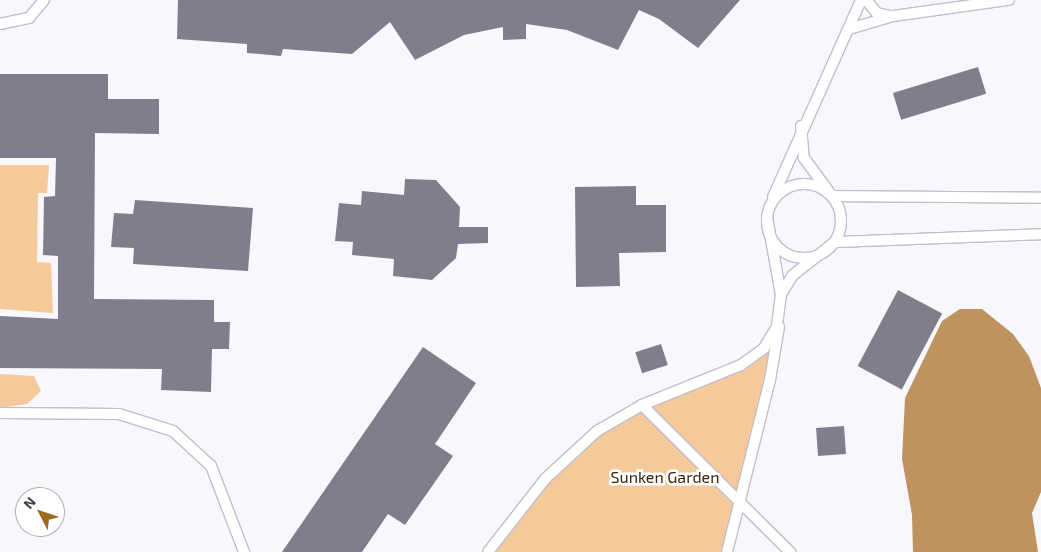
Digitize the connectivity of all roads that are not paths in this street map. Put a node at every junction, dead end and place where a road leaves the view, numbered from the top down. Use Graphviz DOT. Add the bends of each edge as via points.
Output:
graph roads {
  1 [pos="44,0"];
  2 [pos="861,0"];
  3 [pos="866,0"];
  4 [pos="1009,0"];
  5 [pos="997,1"];
  6 [pos="893,16"];
  7 [pos="0,24"];
  8 [pos="850,29"];
  9 [pos="801,126"];
  10 [pos="832,196"];
  11 [pos="1041,198"];
  12 [pos="770,205"];
  13 [pos="767,217"];
  14 [pos="1041,234"];
  15 [pos="835,242"];
  16 [pos="781,295"];
  17 [pos="781,309"];
  18 [pos="642,405"];
  19 [pos="0,413"];
  20 [pos="737,499"];
  21 [pos="244,552"];
  22 [pos="488,552"];
  23 [pos="727,552"];
  24 [pos="790,552"];
  1 -- 7 [label="lane" via="29,18"];
  2 -- 8 [label="lane"];
  3 -- 6 [label="lane" via="877,13"];
  4 -- 5 [label="lane"];
  5 -- 6 [label="lane"];
  6 -- 8 [label="lane"];
  8 -- 9 [label="lane"];
  9 -- 10 [label="lane" via="804,158"];
  9 -- 12 [label="lane"];
  10 -- 11 [label="lane"];
  10 -- 12 [label="lane" via="811,184 799,184 787,187"];
  10 -- 15 [label="lane" via="842,218"];
  12 -- 13 [label="lane"];
  13 -- 15 [label="lane" via="773,241 792,256 816,256"];
  13 -- 16 [label="lane"];
  14 -- 15 [label="lane"];
  15 -- 16 [label="lane" via="793,275"];
  16 -- 17 [label="lane"];
  17 -- 18 [label="lane" via="769,341 751,360"];
  17 -- 20 [label="lane" via="770,380"];
  18 -- 20 [label="lane"];
  18 -- 22 [label="lane" via="597,431 565,457"];
  19 -- 21 [label="lane" via="119,414 173,431 212,466"];
  20 -- 23 [label="lane"];
  20 -- 24 [label="lane"];
}
